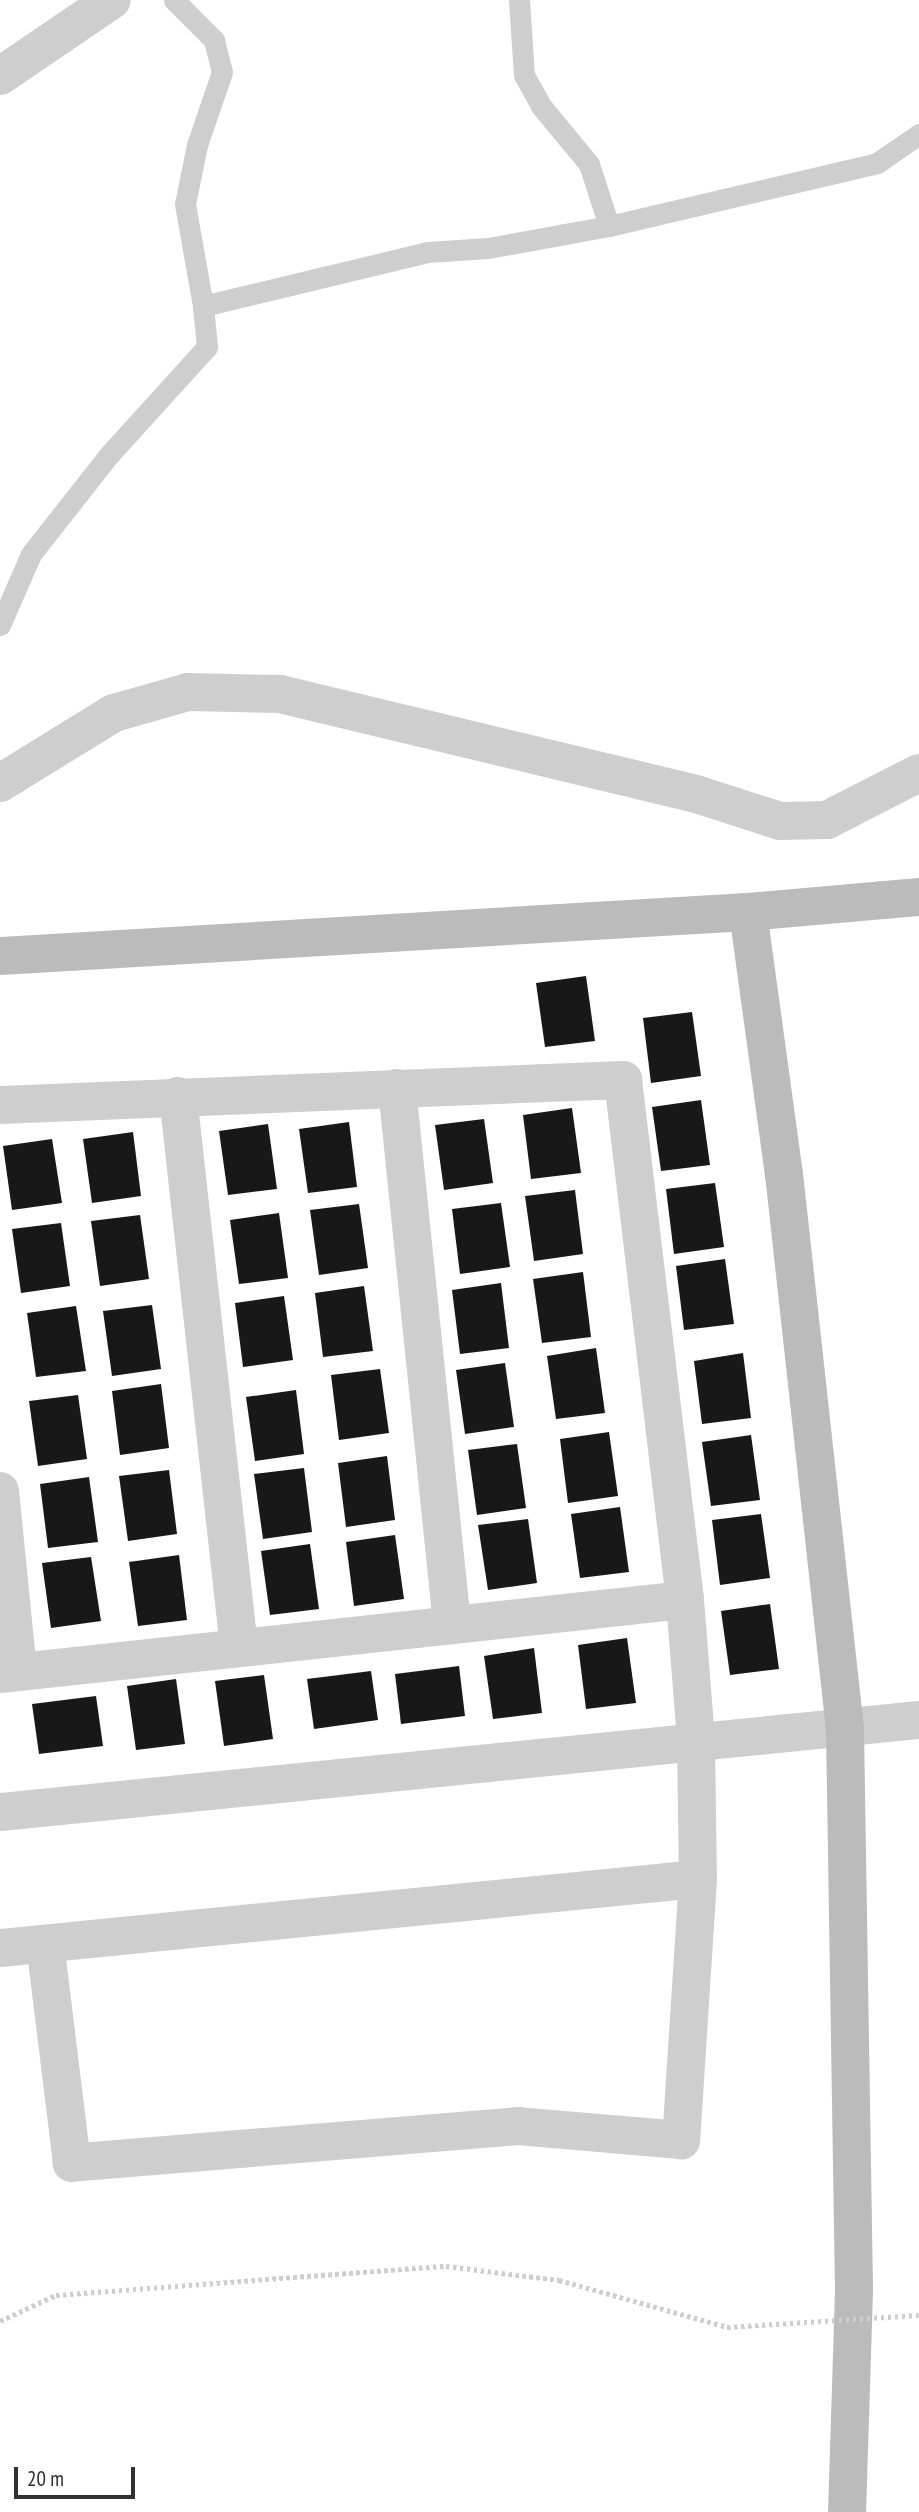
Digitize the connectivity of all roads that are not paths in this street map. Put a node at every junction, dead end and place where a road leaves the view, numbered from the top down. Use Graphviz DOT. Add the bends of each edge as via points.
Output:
graph roads {
  1 [pos="174,0"];
  2 [pos="519,0"];
  3 [pos="94,5"];
  4 [pos="0,76"];
  5 [pos="919,134"];
  6 [pos="609,226"];
  7 [pos="203,306"];
  8 [pos="0,625"];
  9 [pos="919,773"];
  10 [pos="0,783"];
  11 [pos="919,897"];
  12 [pos="748,912"];
  13 [pos="0,956"];
  14 [pos="397,1088"];
  15 [pos="178,1096"];
  16 [pos="0,1105"];
  17 [pos="0,1491"];
  18 [pos="685,1600"];
  19 [pos="452,1624"];
  20 [pos="239,1648"];
  21 [pos="9,1673"];
  22 [pos="919,1720"];
  23 [pos="845,1729"];
  24 [pos="696,1741"];
  25 [pos="0,1812"];
  26 [pos="698,1878"];
  27 [pos="45,1944"];
  28 [pos="0,1948"];
  29 [pos="848,2512"];
  1 -- 7 [label="lane" via="214,40 222,72 197,145 185,204"];
  2 -- 6 [label="lane" via="524,75 541,106 589,164"];
  3 -- 4 [label="street"];
  5 -- 6 [label="lane" via="877,163"];
  6 -- 7 [label="lane" via="488,248 428,252"];
  7 -- 8 [label="lane" via="207,347 108,456 31,554"];
  9 -- 10 [label="street" via="827,820 780,821 696,794 280,694 188,692 114,713"];
  11 -- 12 [label="street"];
  12 -- 13 [label="street"];
  12 -- 23 [label="street" via="784,1174"];
  14 -- 15 [label="street"];
  14 -- 18 [label="street" via="623,1080"];
  14 -- 19 [label="street"];
  15 -- 16 [label="street"];
  15 -- 20 [label="street"];
  17 -- 21 [label="street"];
  18 -- 19 [label="street"];
  18 -- 24 [label="street"];
  19 -- 20 [label="street"];
  20 -- 21 [label="street"];
  22 -- 23 [label="street"];
  23 -- 24 [label="street"];
  23 -- 29 [label="street" via="855,2291"];
  24 -- 25 [label="street"];
  24 -- 26 [label="street"];
  26 -- 27 [label="street"];
  26 -- 27 [label="street" via="681,2140 519,2126 72,2162"];
  27 -- 28 [label="street"];
}
